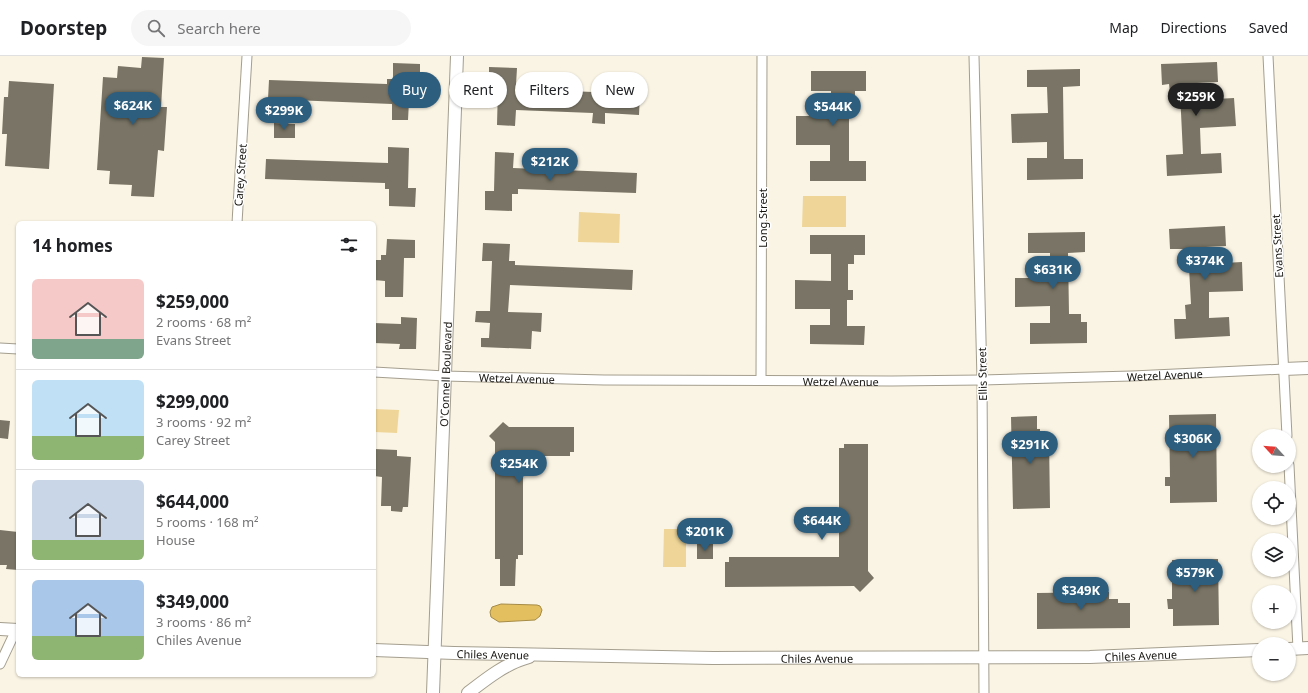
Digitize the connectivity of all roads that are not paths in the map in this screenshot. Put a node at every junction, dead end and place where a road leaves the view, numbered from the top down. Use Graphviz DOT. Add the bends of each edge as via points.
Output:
graph roads {
  1 [pos="247,56"];
  2 [pos="457,56"];
  3 [pos="762,56"];
  4 [pos="974,56"];
  5 [pos="1268,56"];
  6 [pos="237,221"];
  7 [pos="0,348"];
  8 [pos="16,349"];
  9 [pos="1308,368"];
  10 [pos="1284,369"];
  11 [pos="376,372"];
  12 [pos="445,376"];
  13 [pos="761,380"];
  14 [pos="982,380"];
  15 [pos="1287,429"];
  16 [pos="1289,473"];
  17 [pos="0,629"];
  18 [pos="16,630"];
  19 [pos="16,632"];
  20 [pos="1298,649"];
  21 [pos="376,650"];
  22 [pos="1252,650"];
  23 [pos="435,652"];
  24 [pos="537,655"];
  25 [pos="984,658"];
  26 [pos="0,664"];
  27 [pos="433,693"];
  28 [pos="468,693"];
  29 [pos="984,693"];
  1 -- 6 [label="street, Carey Street"];
  2 -- 12 [label="street, O'Connell Boulevard"];
  3 -- 13 [label="street, Long Street"];
  4 -- 14 [label="street, Ellis Street"];
  5 -- 10 [label="street, Evans Street"];
  7 -- 8 [label="street"];
  9 -- 10 [label="street, Wetzel Avenue"];
  10 -- 14 [label="street, Wetzel Avenue"];
  10 -- 15 [label="street, Evans Street"];
  11 -- 12 [label="street, Wetzel Avenue"];
  12 -- 13 [label="street, Wetzel Avenue"];
  12 -- 23 [label="street, O'Connell Boulevard"];
  13 -- 14 [label="street, Wetzel Avenue"];
  14 -- 25 [label="street, Ellis Street"];
  16 -- 20 [label="street"];
  17 -- 18 [label="street"];
  19 -- 26 [label="street"];
  21 -- 23 [label="street, Chiles Avenue"];
  22 -- 25 [label="street, Chiles Avenue" via="1090,657"];
  23 -- 24 [label="street, Chiles Avenue"];
  23 -- 27 [label="street, O'Connell Boulevard"];
  24 -- 25 [label="street, Chiles Avenue"];
  24 -- 28 [label="street" via="512,664"];
  25 -- 29 [label="street, Ellis Street"];
}
